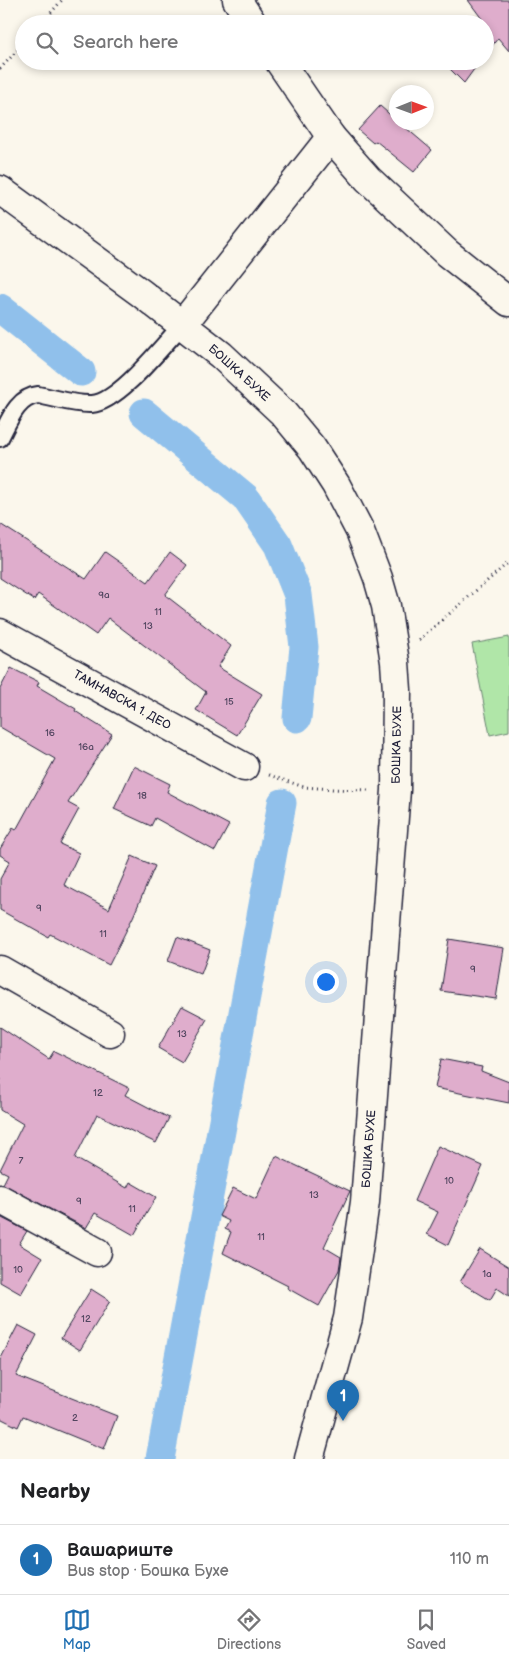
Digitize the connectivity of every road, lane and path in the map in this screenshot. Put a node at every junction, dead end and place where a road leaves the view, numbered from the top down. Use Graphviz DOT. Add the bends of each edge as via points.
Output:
graph roads {
  1 [pos="62,0"];
  2 [pos="237,0"];
  3 [pos="49,15"];
  4 [pos="247,15"];
  5 [pos="15,52"];
  6 [pos="0,69"];
  7 [pos="285,70"];
  8 [pos="331,137"];
  9 [pos="0,190"];
  10 [pos="509,302"];
  11 [pos="182,325"];
  12 [pos="0,438"];
  13 [pos="509,562"];
  14 [pos="0,633"];
  15 [pos="396,662"];
  16 [pos="244,767"];
  17 [pos="396,790"];
  18 [pos="0,970"];
  19 [pos="110,1033"];
  20 [pos="0,1199"];
  21 [pos="97,1252"];
  22 [pos="309,1459"];
  1 -- 3 [label="path"];
  2 -- 4 [label="main road"];
  5 -- 6 [label="path"];
  7 -- 8 [label="main road"];
  8 -- 10 [label="main road" via="368,179 447,253"];
  8 -- 11 [label="main road"];
  9 -- 11 [label="main road, БОШКА БУХЕ"];
  11 -- 12 [label="lane" via="122,389 109,398 85,404 32,396 21,402"];
  11 -- 15 [label="main road, БОШКА БУХЕ" via="221,355 283,413 312,448 336,485 360,532 378,578"];
  13 -- 15 [label="path"];
  14 -- 16 [label="main road, ТАМНАВСКА 1. ДЕО"];
  15 -- 17 [label="main road, БОШКА БУХЕ"];
  16 -- 17 [label="path" via="304,787"];
  17 -- 22 [label="main road, БОШКА БУХЕ" via="365,1202 348,1318"];
  18 -- 19 [label="main road"];
  20 -- 21 [label="main road"];
}
